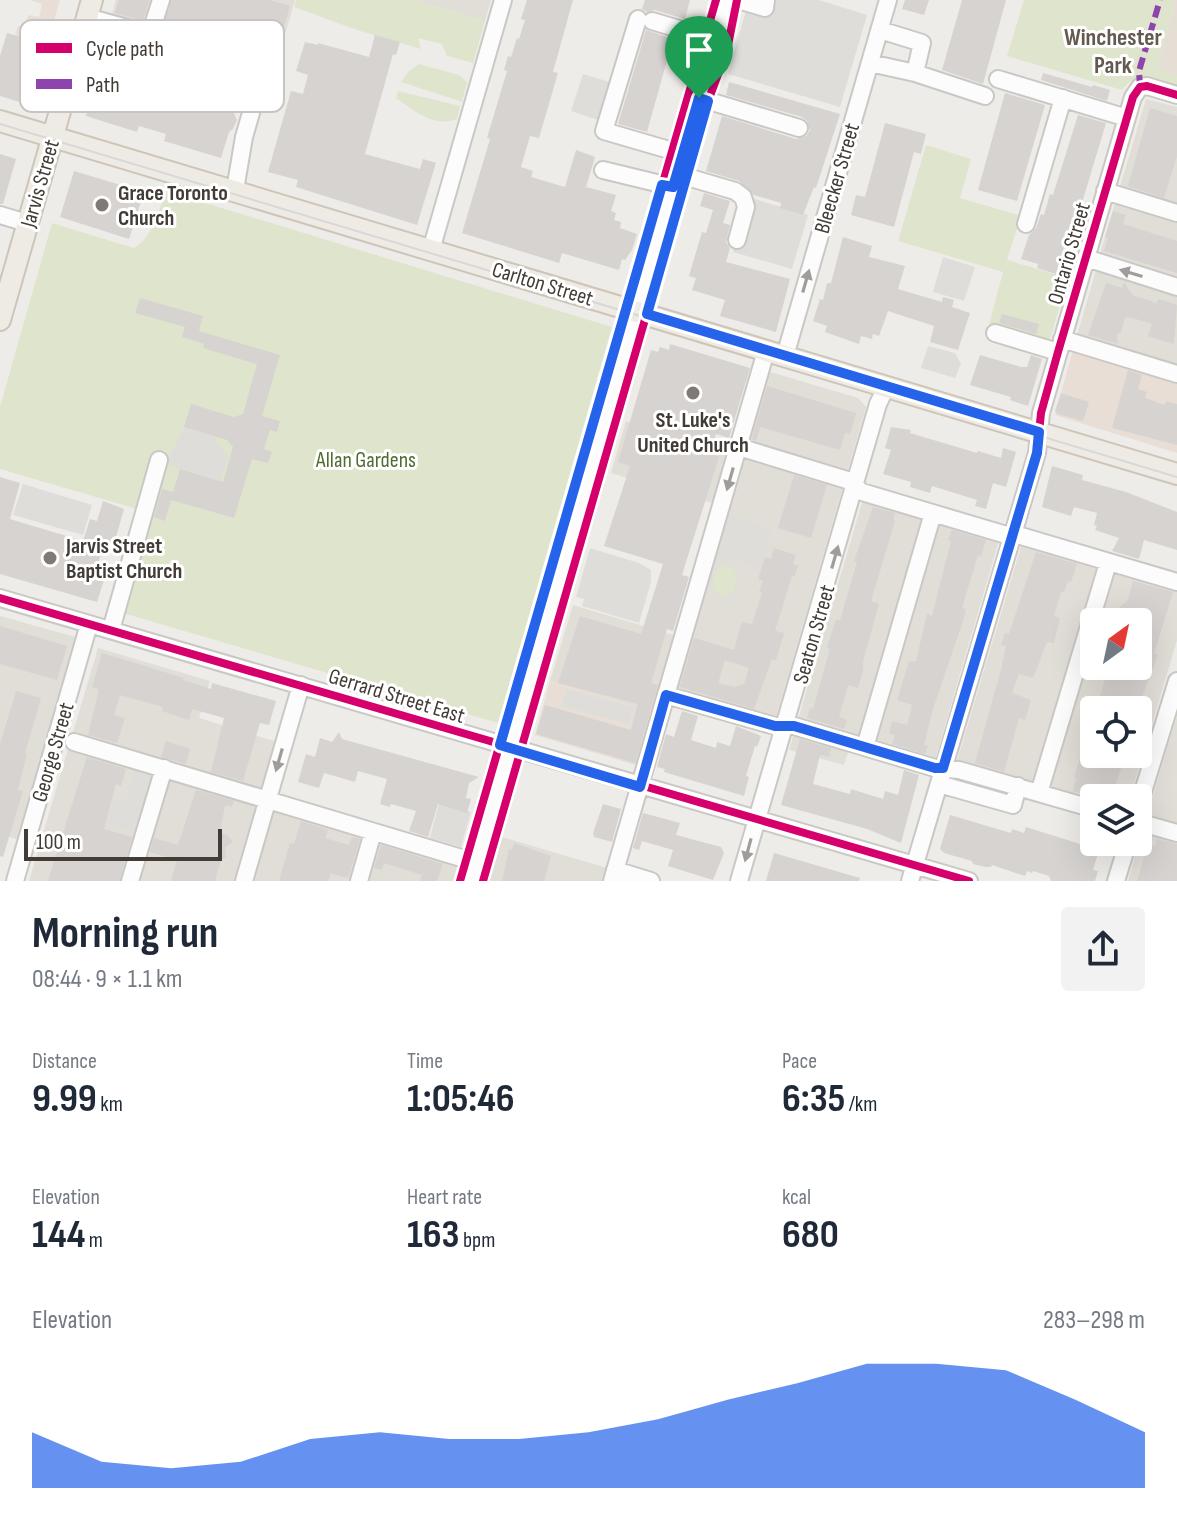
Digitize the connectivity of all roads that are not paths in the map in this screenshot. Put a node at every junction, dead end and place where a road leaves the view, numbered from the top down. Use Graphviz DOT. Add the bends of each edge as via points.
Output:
graph roads {
  1 [pos="161,0"];
  2 [pos="503,0"];
  3 [pos="728,0"];
  4 [pos="738,0"];
  5 [pos="766,0"];
  6 [pos="888,0"];
  7 [pos="89,9"];
  8 [pos="126,20"];
  9 [pos="155,20"];
  10 [pos="880,30"];
  11 [pos="716,40"];
  12 [pos="870,63"];
  13 [pos="915,73"];
  14 [pos="998,79"];
  15 [pos="1177,95"];
  16 [pos="985,96"];
  17 [pos="699,98"];
  18 [pos="1063,98"];
  19 [pos="59,112"];
  20 [pos="251,112"];
  21 [pos="1127,118"];
  22 [pos="0,121"];
  23 [pos="799,128"];
  24 [pos="52,137"];
  25 [pos="683,154"];
  26 [pos="603,170"];
  27 [pos="675,180"];
  28 [pos="235,190"];
  29 [pos="1105,191"];
  30 [pos="1177,213"];
  31 [pos="0,215"];
  32 [pos="27,223"];
  33 [pos="1026,224"];
  34 [pos="737,240"];
  35 [pos="431,250"];
  36 [pos="1086,258"];
  37 [pos="1177,287"];
  38 [pos="637,312"];
  39 [pos="0,320"];
  40 [pos="995,333"];
  41 [pos="1060,346"];
  42 [pos="776,353"];
  43 [pos="1177,374"];
  44 [pos="886,387"];
  45 [pos="1039,432"];
  46 [pos="739,447"];
  47 [pos="159,460"];
  48 [pos="1177,474"];
  49 [pos="855,487"];
  50 [pos="933,513"];
  51 [pos="1012,536"];
  52 [pos="1108,563"];
  53 [pos="1177,582"];
  54 [pos="0,598"];
  55 [pos="89,624"];
  56 [pos="111,630"];
  57 [pos="1177,681"];
  58 [pos="301,685"];
  59 [pos="666,695"];
  60 [pos="786,726"];
  61 [pos="74,742"];
  62 [pos="865,747"];
  63 [pos="511,748"];
  64 [pos="164,768"];
  65 [pos="941,776"];
  66 [pos="1145,784"];
  67 [pos="640,787"];
  68 [pos="1039,793"];
  69 [pos="267,801"];
  70 [pos="1080,805"];
  71 [pos="757,820"];
  72 [pos="1152,826"];
  73 [pos="373,832"];
  74 [pos="1177,833"];
  75 [pos="1124,856"];
  76 [pos="478,863"];
  77 [pos="912,873"];
  78 [pos="613,875"];
  79 [pos="15,881"];
  80 [pos="130,881"];
  81 [pos="244,881"];
  82 [pos="359,881"];
  83 [pos="472,881"];
  84 [pos="651,881"];
  85 [pos="739,881"];
  86 [pos="969,881"];
  87 [pos="1116,881"];
  1 -- 9 [label="street"];
  2 -- 35 [label="street"];
  3 -- 11 [label="street"];
  4 -- 5 [label="street" via="765,8"];
  6 -- 10 [label="street, Bleecker Street"];
  7 -- 8 [label="street"];
  10 -- 12 [label="street, Bleecker Street"];
  10 -- 13 [label="street" via="922,43"];
  11 -- 17 [label="street"];
  11 -- 25 [label="street" via="645,20 604,131"];
  12 -- 13 [label="street"];
  42 -- 12 [label="street, Bleecker Street, one-way"];
  13 -- 16 [label="street"];
  14 -- 18 [label="street"];
  15 -- 21 [label="street, Ontario Street" via="1140,87"];
  17 -- 23 [label="street"];
  17 -- 25 [label="street"];
  18 -- 21 [label="street"];
  18 -- 33 [label="street"];
  19 -- 24 [label="main road, Jarvis Street"];
  20 -- 28 [label="street"];
  21 -- 29 [label="street, Ontario Street"];
  22 -- 24 [label="main road, Carlton Street"];
  24 -- 28 [label="main road, Carlton Street"];
  24 -- 32 [label="main road, Jarvis Street"];
  25 -- 27 [label="street"];
  26 -- 27 [label="street"];
  27 -- 34 [label="street" via="743,197 746,207"];
  27 -- 38 [label="street"];
  28 -- 35 [label="main road, Carlton Street"];
  29 -- 30 [label="street"];
  29 -- 36 [label="street, Ontario Street"];
  31 -- 32 [label="street"];
  32 -- 39 [label="main road, Jarvis Street"];
  35 -- 38 [label="main road, Carlton Street"];
  37 -- 36 [label="street, one-way"];
  36 -- 41 [label="street, Ontario Street"];
  38 -- 42 [label="main road, Carlton Street"];
  38 -- 63 [label="street"];
  40 -- 41 [label="street"];
  41 -- 43 [label="street"];
  41 -- 45 [label="street, Ontario Street"];
  42 -- 44 [label="main road, Carlton Street"];
  42 -- 46 [label="street, Bleecker Street"];
  44 -- 45 [label="main road, Carlton Street"];
  44 -- 49 [label="street, Seaton Street"];
  45 -- 48 [label="main road, Carlton Street"];
  45 -- 51 [label="street, Ontario Street"];
  46 -- 49 [label="street" via="847,480"];
  46 -- 59 [label="street, Bleecker Street, one-way"];
  47 -- 56 [label="street"];
  49 -- 50 [label="street"];
  60 -- 49 [label="street, Seaton Street, one-way"];
  50 -- 51 [label="street"];
  50 -- 62 [label="street"];
  51 -- 52 [label="street"];
  51 -- 65 [label="street, Ontario Street"];
  52 -- 53 [label="street"];
  52 -- 68 [label="street"];
  54 -- 55 [label="street, Gerrard Street East"];
  55 -- 56 [label="street, Gerrard Street East"];
  55 -- 79 [label="street, George Street"];
  56 -- 58 [label="street, Gerrard Street East"];
  57 -- 66 [label="street"];
  58 -- 63 [label="street, Gerrard Street East"];
  58 -- 69 [label="street, one-way"];
  59 -- 60 [label="street"];
  59 -- 67 [label="street, Bleecker Street"];
  60 -- 62 [label="street"];
  60 -- 71 [label="street, Seaton Street"];
  61 -- 64 [label="street"];
  62 -- 65 [label="street"];
  63 -- 67 [label="street, Gerrard Street East"];
  63 -- 76 [label="street"];
  64 -- 69 [label="street"];
  64 -- 80 [label="street"];
  65 -- 68 [label="street" via="1013,805 1018,786"];
  65 -- 77 [label="street, Ontario Street"];
  67 -- 71 [label="street, Gerrard Street East"];
  67 -- 78 [label="street, Bleecker Street"];
  68 -- 70 [label="street"];
  69 -- 73 [label="street"];
  69 -- 81 [label="street"];
  71 -- 77 [label="street, Gerrard Street East"];
  71 -- 85 [label="street, Seaton Street, one-way"];
  72 -- 74 [label="street"];
  73 -- 76 [label="street"];
  73 -- 82 [label="street"];
  75 -- 87 [label="street"];
  76 -- 83 [label="street"];
  77 -- 86 [label="street, Gerrard Street East"];
  78 -- 84 [label="street"];
}
